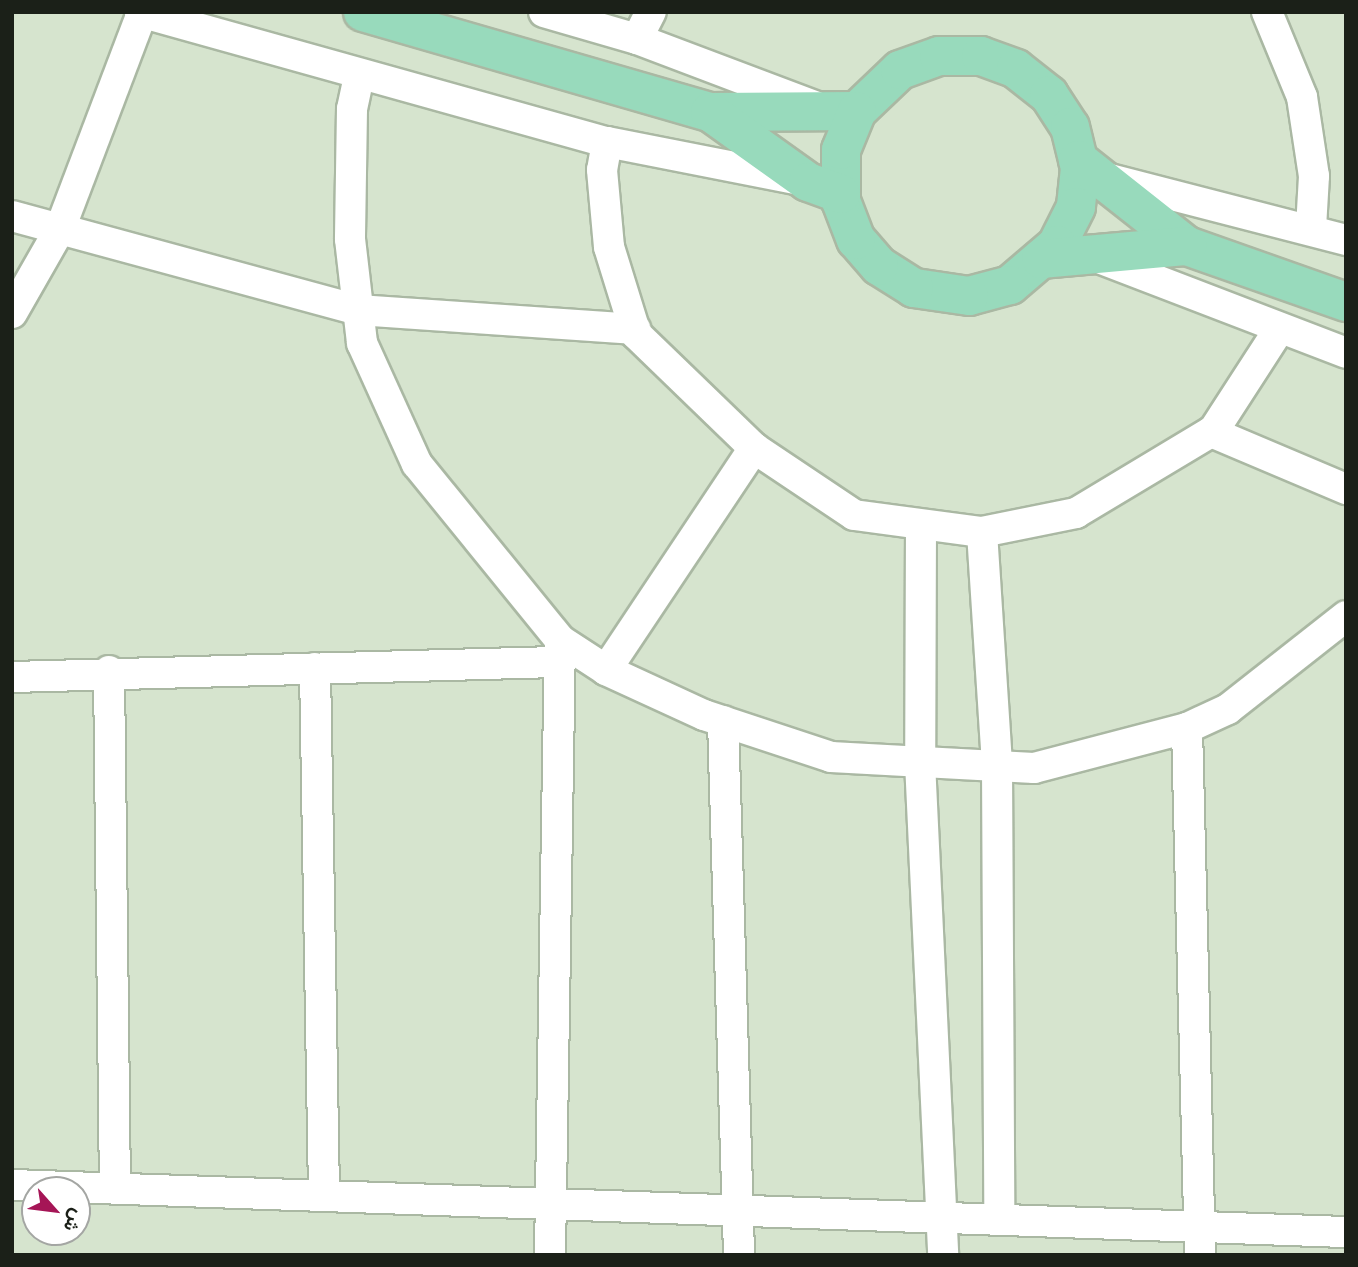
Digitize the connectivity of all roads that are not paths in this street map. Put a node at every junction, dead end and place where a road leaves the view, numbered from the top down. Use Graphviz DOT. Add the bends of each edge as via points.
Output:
graph roads {
  1 [pos="363,12"];
  2 [pos="544,12"];
  3 [pos="650,12"];
  4 [pos="1267,12"];
  5 [pos="141,13"];
  6 [pos="637,38"];
  7 [pos="359,76"];
  8 [pos="840,110"];
  9 [pos="710,112"];
  10 [pos="607,142"];
  11 [pos="1091,169"];
  12 [pos="825,188"];
  13 [pos="12,216"];
  14 [pos="1311,228"];
  15 [pos="60,229"];
  16 [pos="1346,240"];
  17 [pos="1187,246"];
  18 [pos="1085,252"];
  19 [pos="1041,259"];
  20 [pos="1346,302"];
  21 [pos="358,310"];
  22 [pos="12,313"];
  23 [pos="635,329"];
  24 [pos="1278,331"];
  25 [pos="1346,353"];
  26 [pos="1211,432"];
  27 [pos="754,448"];
  28 [pos="1346,489"];
  29 [pos="921,525"];
  30 [pos="982,532"];
  31 [pos="1346,616"];
  32 [pos="559,651"];
  33 [pos="315,667"];
  34 [pos="606,670"];
  35 [pos="109,671"];
  36 [pos="12,677"];
  37 [pos="723,721"];
  38 [pos="1187,728"];
  39 [pos="920,762"];
  40 [pos="997,766"];
  41 [pos="12,1185"];
  42 [pos="115,1188"];
  43 [pos="324,1196"];
  44 [pos="550,1204"];
  45 [pos="738,1210"];
  46 [pos="944,1218"];
  47 [pos="999,1220"];
  48 [pos="1346,1232"];
  49 [pos="1200,1241"];
  50 [pos="550,1255"];
  51 [pos="739,1255"];
  52 [pos="943,1255"];
  1 -- 9 [label="main road"];
  2 -- 6 [label="street"];
  3 -- 6 [label="street"];
  4 -- 14 [label="street" via="1302,97 1314,176"];
  5 -- 7 [label="street"];
  5 -- 15 [label="street"];
  6 -- 8 [label="street"];
  7 -- 10 [label="street"];
  7 -- 21 [label="street" via="352,109 350,239"];
  8 -- 9 [label="main road"];
  8 -- 11 [label="main road" via="900,70 939,56 981,56 1016,69 1049,94"];
  8 -- 12 [label="main road" via="841,150"];
  9 -- 12 [label="main road"];
  10 -- 12 [label="street"];
  10 -- 23 [label="street" via="603,170 609,247"];
  11 -- 14 [label="street"];
  11 -- 17 [label="main road"];
  11 -- 19 [label="main road" via="1057,245"];
  12 -- 19 [label="main road" via="856,240 879,266 914,288 969,296 1010,285"];
  13 -- 15 [label="street"];
  14 -- 16 [label="street"];
  15 -- 21 [label="street"];
  15 -- 22 [label="street"];
  17 -- 18 [label="main road"];
  17 -- 20 [label="main road"];
  18 -- 19 [label="main road"];
  18 -- 24 [label="street"];
  21 -- 23 [label="street"];
  21 -- 32 [label="street" via="362,343 418,464"];
  23 -- 27 [label="street" via="698,400"];
  24 -- 25 [label="street"];
  24 -- 26 [label="street"];
  26 -- 28 [label="street"];
  26 -- 30 [label="street" via="1076,513"];
  27 -- 29 [label="street" via="854,515"];
  27 -- 34 [label="street"];
  29 -- 30 [label="street"];
  29 -- 39 [label="street"];
  30 -- 40 [label="street"];
  31 -- 38 [label="street" via="1265,685"];
  32 -- 33 [label="street"];
  32 -- 34 [label="street"];
  32 -- 44 [label="street"];
  33 -- 35 [label="street"];
  33 -- 43 [label="street"];
  34 -- 37 [label="street"];
  35 -- 36 [label="street"];
  35 -- 42 [label="street"];
  37 -- 39 [label="street" via="831,757"];
  37 -- 45 [label="street"];
  38 -- 40 [label="street" via="1034,768"];
  38 -- 49 [label="street"];
  39 -- 40 [label="street"];
  39 -- 46 [label="street"];
  40 -- 47 [label="street"];
  41 -- 42 [label="street"];
  42 -- 43 [label="street"];
  43 -- 44 [label="street"];
  44 -- 45 [label="street"];
  44 -- 50 [label="street"];
  45 -- 46 [label="street"];
  45 -- 51 [label="street"];
  46 -- 47 [label="street"];
  46 -- 52 [label="street"];
  47 -- 49 [label="street"];
  48 -- 49 [label="street"];
}
